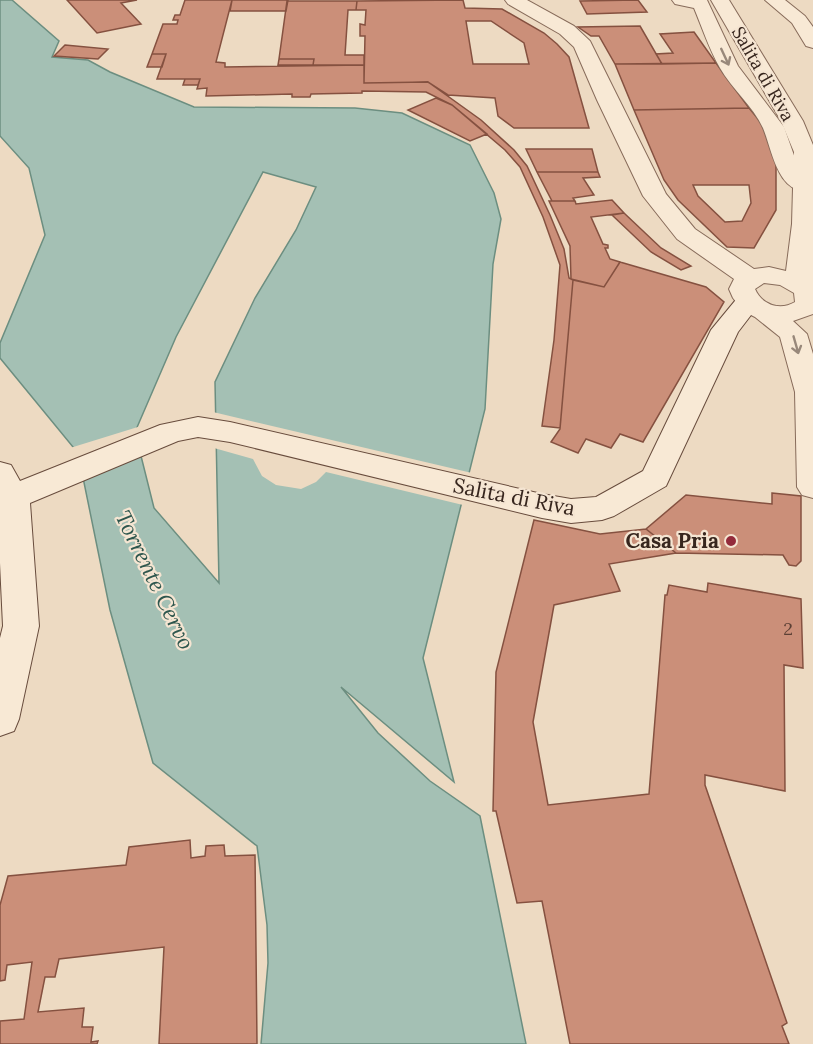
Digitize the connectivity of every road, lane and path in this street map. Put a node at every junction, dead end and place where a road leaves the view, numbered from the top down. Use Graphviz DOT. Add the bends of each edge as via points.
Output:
graph roads {
  1 [pos="514,0"];
  2 [pos="774,0"];
  3 [pos="701,1"];
  4 [pos="813,42"];
  5 [pos="754,297"];
  6 [pos="807,301"];
  7 [pos="812,381"];
  8 [pos="7,485"];
  9 [pos="813,487"];
  10 [pos="0,719"];
  1 -- 5 [label="street" via="567,30 583,45 655,196 686,234"];
  2 -- 4 [label="street" via="799,20"];
  3 -- 6 [label="street, Salita di Riva" via="792,121 805,152"];
  5 -- 6 [label="street" via="786,314 803,310"];
  5 -- 6 [label="street" via="769,275 790,279"];
  5 -- 7 [label="street, one-way" via="793,334"];
  5 -- 8 [label="street, Salita di Riva" via="725,330 655,478 602,508 571,511 542,506 198,427 171,432 48,482"];
  7 -- 9 [label="street"];
  8 -- 10 [label="street" via="21,626"];
}
